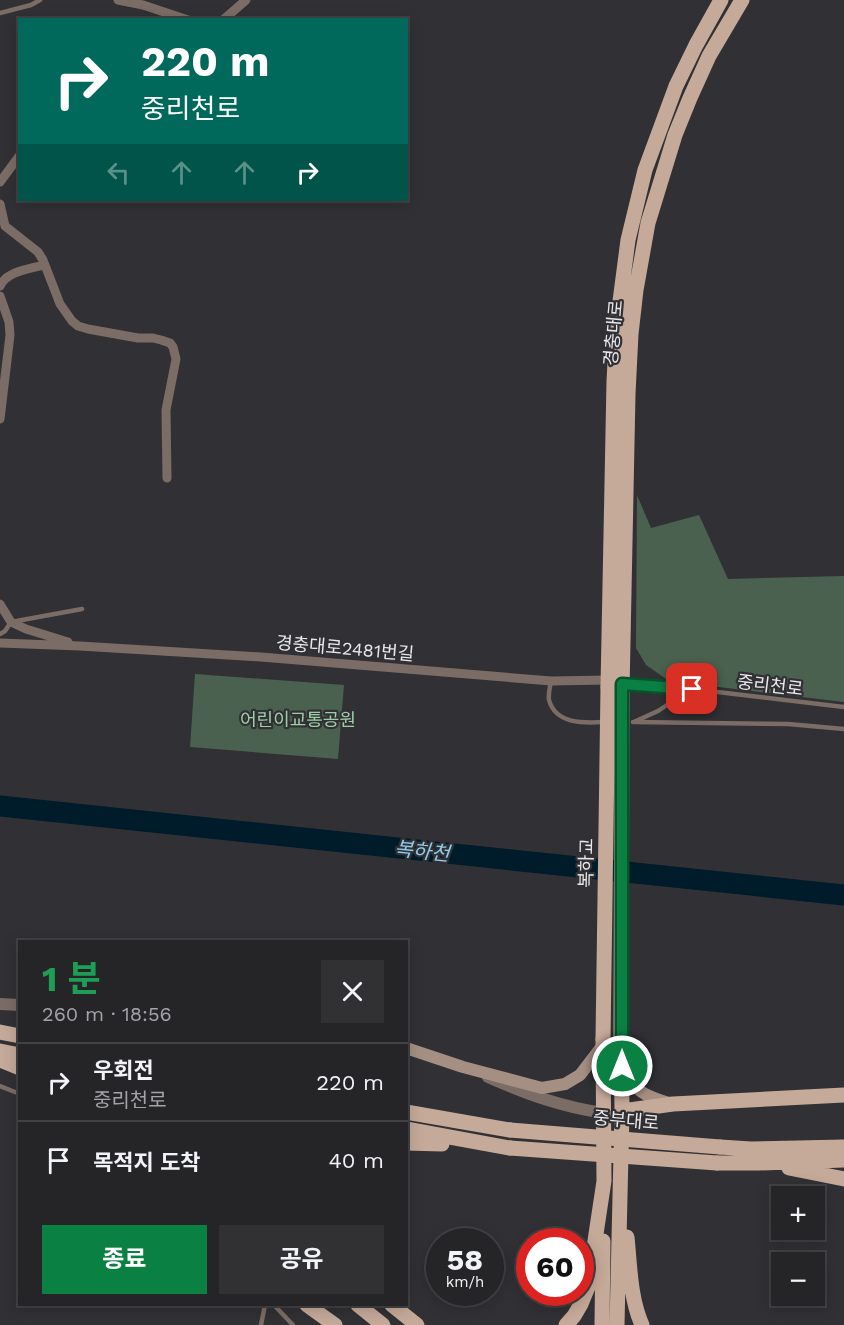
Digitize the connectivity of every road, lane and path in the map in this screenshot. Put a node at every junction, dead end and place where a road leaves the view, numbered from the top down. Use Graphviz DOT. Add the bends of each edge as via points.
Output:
graph roads {
  1 [pos="40,0"];
  2 [pos="118,0"];
  3 [pos="246,0"];
  4 [pos="721,0"];
  5 [pos="742,0"];
  6 [pos="0,13"];
  7 [pos="182,18"];
  8 [pos="225,18"];
  9 [pos="18,158"];
  10 [pos="0,182"];
  11 [pos="0,204"];
  12 [pos="44,265"];
  13 [pos="0,286"];
  14 [pos="0,296"];
  15 [pos="0,419"];
  16 [pos="167,478"];
  17 [pos="0,604"];
  18 [pos="82,609"];
  19 [pos="11,622"];
  20 [pos="0,634"];
  21 [pos="0,643"];
  22 [pos="80,646"];
  23 [pos="551,681"];
  24 [pos="615,686"];
  25 [pos="692,689"];
  26 [pos="844,707"];
  27 [pos="633,722"];
  28 [pos="844,729"];
  29 [pos="0,1004"];
  30 [pos="18,1005"];
  31 [pos="18,1028"];
  32 [pos="0,1030"];
  33 [pos="18,1035"];
  34 [pos="603,1042"];
  35 [pos="408,1049"];
  36 [pos="0,1051"];
  37 [pos="18,1055"];
  38 [pos="0,1060"];
  39 [pos="622,1066"];
  40 [pos="18,1067"];
  41 [pos="463,1067"];
  42 [pos="0,1086"];
  43 [pos="18,1093"];
  44 [pos="844,1095"];
  45 [pos="673,1104"];
  46 [pos="622,1111"];
  47 [pos="408,1112"];
  48 [pos="604,1113"];
  49 [pos="408,1130"];
  50 [pos="408,1143"];
  51 [pos="844,1147"];
  52 [pos="510,1148"];
  53 [pos="844,1160"];
  54 [pos="759,1163"];
  55 [pos="844,1179"];
  56 [pos="604,1181"];
  57 [pos="621,1181"];
  58 [pos="265,1306"];
  59 [pos="275,1306"];
  60 [pos="308,1306"];
  61 [pos="359,1306"];
  62 [pos="393,1306"];
  63 [pos="261,1325"];
  64 [pos="293,1325"];
  65 [pos="335,1325"];
  66 [pos="383,1325"];
  67 [pos="417,1325"];
  68 [pos="566,1325"];
  69 [pos="602,1325"];
  70 [pos="617,1325"];
  71 [pos="642,1325"];
  1 -- 6 [label="lane"];
  2 -- 7 [label="street"];
  3 -- 8 [label="street"];
  4 -- 24 [label="main road, 경충대로" via="676,86 645,170 628,240 614,381"];
  5 -- 24 [label="main road, 경충대로" via="690,98 648,223 631,334"];
  9 -- 10 [label="street"];
  11 -- 12 [label="street" via="5,226 38,252"];
  12 -- 13 [label="street" via="16,272"];
  12 -- 16 [label="street" via="65,313 78,326 153,338 173,347 176,359 166,410"];
  14 -- 15 [label="street" via="10,335"];
  17 -- 19 [label="street"];
  18 -- 19 [label="lane"];
  19 -- 20 [label="lane"];
  19 -- 22 [label="street, 경충대로2481번길"];
  21 -- 22 [label="street, 경충대로2481번길"];
  22 -- 23 [label="street, 경충대로2481번길"];
  23 -- 24 [label="street, 경충대로2481번길"];
  23 -- 27 [label="lane" via="549,700 564,718 578,723"];
  24 -- 25 [label="lane, 중리천로"];
  24 -- 34 [label="main road, 복하교, bridge"];
  24 -- 39 [label="main road, 복하교, bridge"];
  25 -- 26 [label="lane, 중리천로"];
  25 -- 27 [label="lane"];
  27 -- 28 [label="lane" via="788,724"];
  29 -- 30 [label="street"];
  31 -- 32 [label="main road"];
  32 -- 33 [label="main road"];
  34 -- 41 [label="main road" via="580,1075 565,1084 542,1088"];
  34 -- 48 [label="main road, 복하교"];
  35 -- 41 [label="main road"];
  36 -- 37 [label="main road"];
  38 -- 40 [label="main road"];
  39 -- 45 [label="main road" via="634,1086 646,1096"];
  39 -- 46 [label="main road, 복하교"];
  41 -- 48 [label="street" via="534,1097"];
  42 -- 43 [label="lane"];
  44 -- 45 [label="main road"];
  45 -- 46 [label="main road"];
  46 -- 48 [label="main road"];
  46 -- 57 [label="main road, 복하교"];
  47 -- 51 [label="main road, 중부대로, bridge" via="510,1130 720,1147"];
  48 -- 56 [label="main road, 복하교"];
  49 -- 52 [label="main road"];
  50 -- 52 [label="main road"];
  52 -- 54 [label="main road, bridge"];
  53 -- 54 [label="main road"];
  54 -- 55 [label="main road"];
  56 -- 68 [label="main road" via="588,1287"];
  56 -- 69 [label="main road"];
  57 -- 70 [label="main road"];
  57 -- 71 [label="main road" via="634,1301"];
  58 -- 63 [label="lane"];
  59 -- 64 [label="lane"];
  60 -- 65 [label="main road"];
  61 -- 66 [label="main road"];
  62 -- 67 [label="main road"];
}
